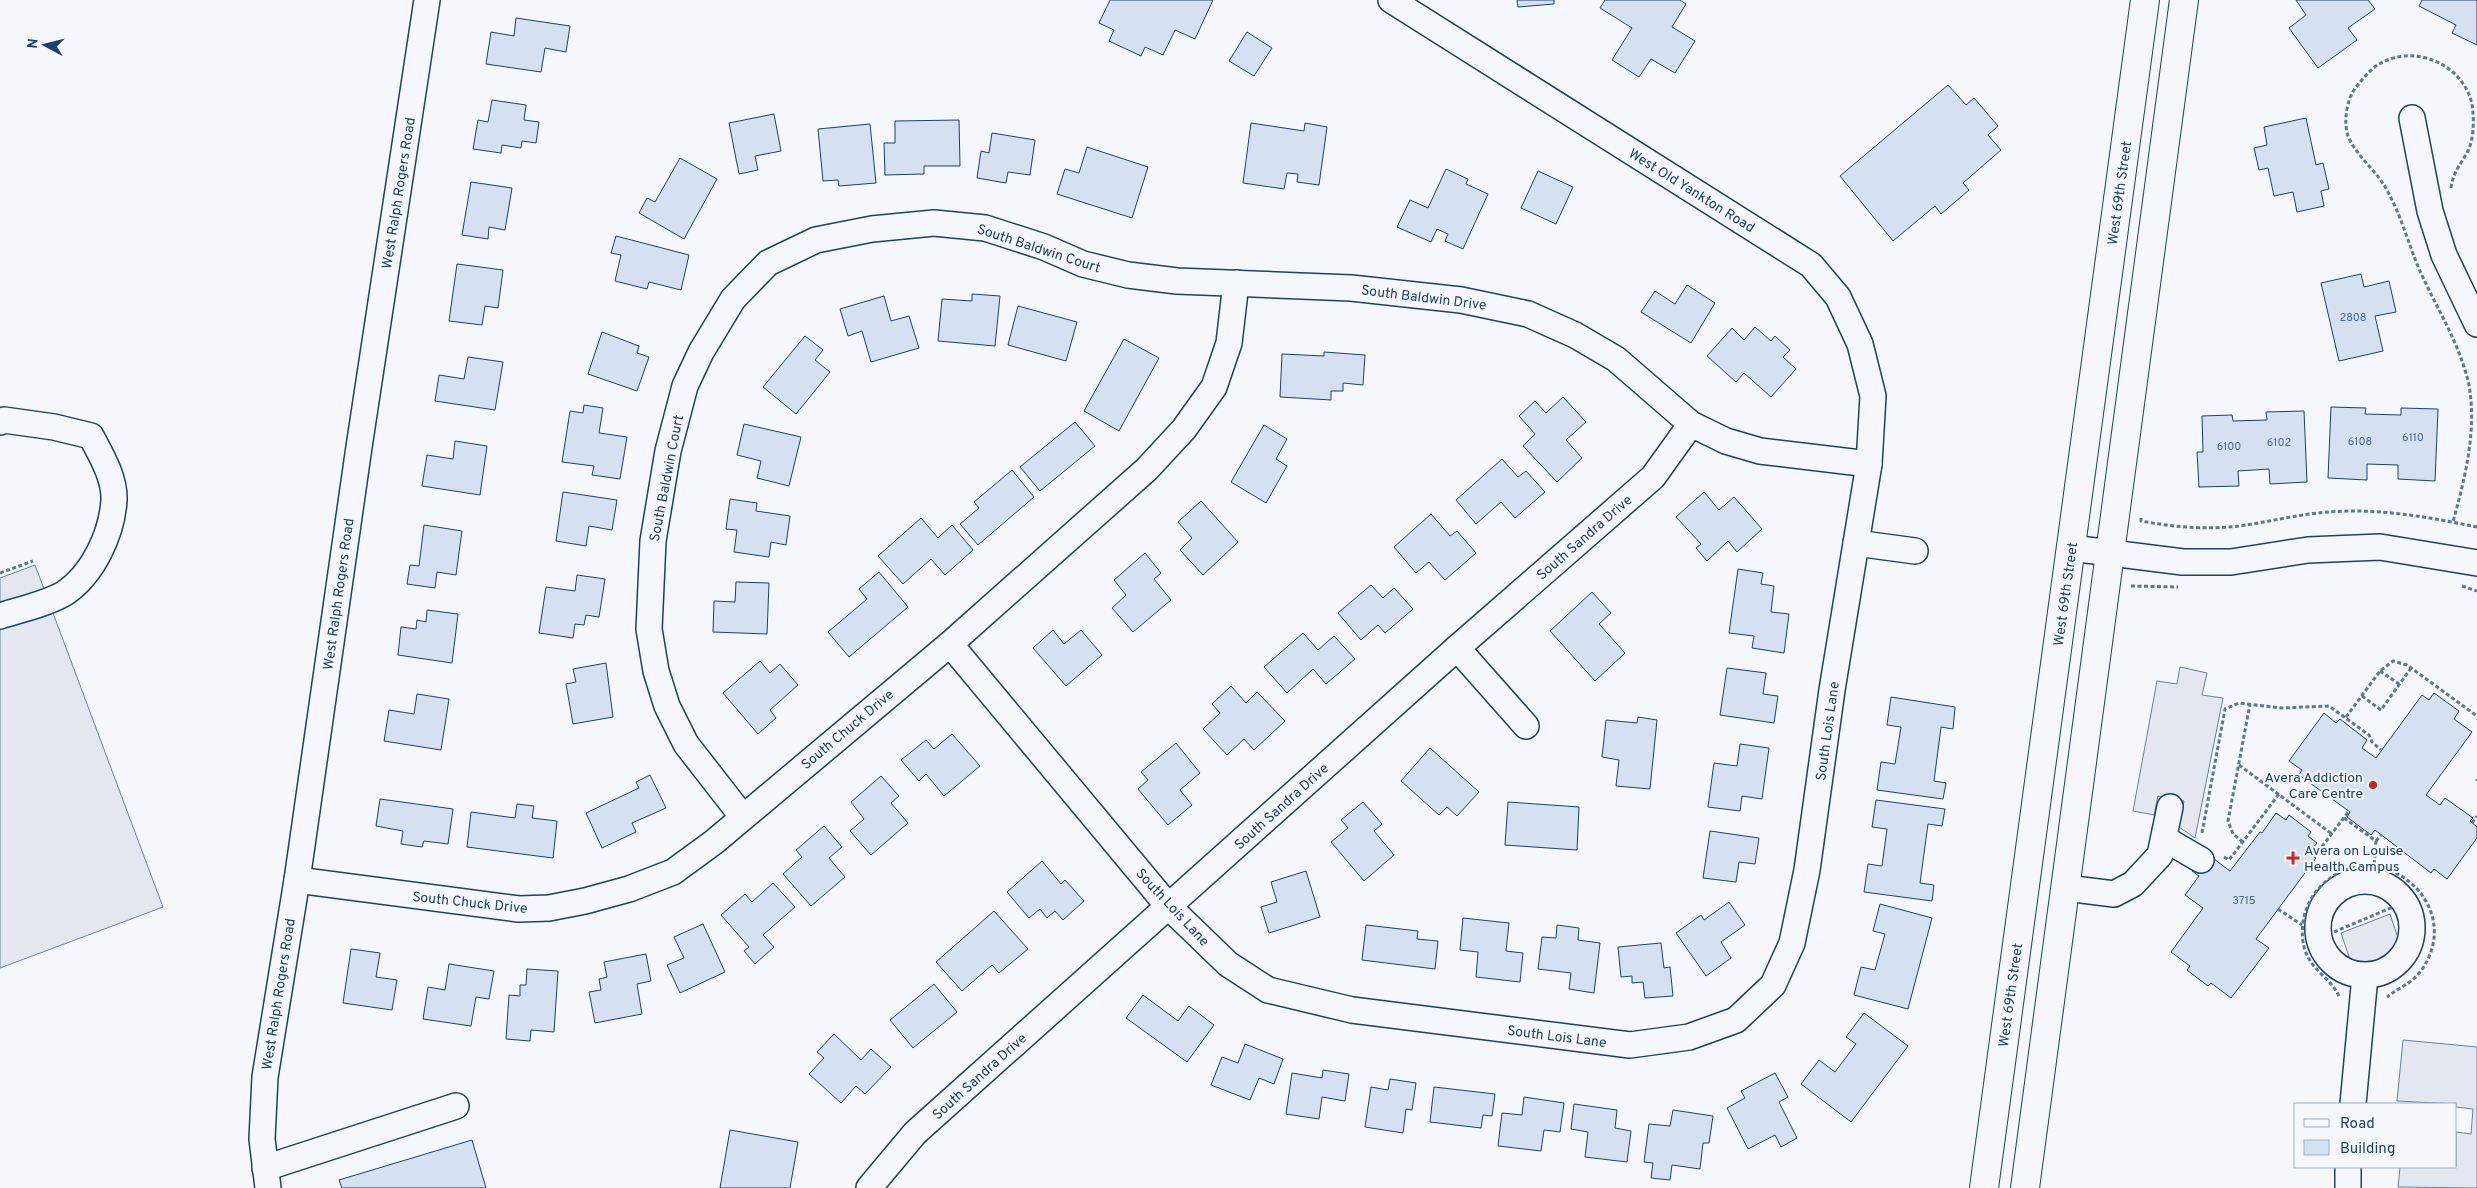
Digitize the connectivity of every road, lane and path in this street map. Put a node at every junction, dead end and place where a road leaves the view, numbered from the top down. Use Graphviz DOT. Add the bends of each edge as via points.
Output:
graph roads {
  1 [pos="427,0"];
  2 [pos="1391,0"];
  3 [pos="2145,0"];
  4 [pos="2184,0"];
  5 [pos="2412,118"];
  6 [pos="1236,284"];
  7 [pos="2477,324"];
  8 [pos="0,422"];
  9 [pos="1691,424"];
  10 [pos="1869,464"];
  11 [pos="2141,520"];
  12 [pos="2477,527"];
  13 [pos="1856,543"];
  14 [pos="2071,548"];
  15 [pos="1915,551"];
  16 [pos="2111,554"];
  17 [pos="2476,558"];
  18 [pos="32,561"];
  19 [pos="0,573"];
  20 [pos="2131,586"];
  21 [pos="2459,586"];
  22 [pos="2181,588"];
  23 [pos="2477,591"];
  24 [pos="0,616"];
  25 [pos="950,644"];
  26 [pos="1457,648"];
  27 [pos="2411,668"];
  28 [pos="2380,671"];
  29 [pos="2399,684"];
  30 [pos="2362,696"];
  31 [pos="2250,704"];
  32 [pos="2477,716"];
  33 [pos="2346,717"];
  34 [pos="1526,726"];
  35 [pos="2381,750"];
  36 [pos="2239,765"];
  37 [pos="2278,794"];
  38 [pos="2170,807"];
  39 [pos="2349,811"];
  40 [pos="742,816"];
  41 [pos="2477,816"];
  42 [pos="2344,818"];
  43 [pos="2472,823"];
  44 [pos="2332,834"];
  45 [pos="2381,835"];
  46 [pos="2164,839"];
  47 [pos="2376,841"];
  48 [pos="2243,842"];
  49 [pos="2208,851"];
  50 [pos="2314,857"];
  51 [pos="2374,866"];
  52 [pos="297,880"];
  53 [pos="2066,888"];
  54 [pos="1169,907"];
  55 [pos="2393,907"];
  56 [pos="2278,909"];
  57 [pos="2302,925"];
  58 [pos="2334,932"];
  59 [pos="2365,976"];
  60 [pos="2342,1001"];
  61 [pos="2383,1001"];
  62 [pos="2353,1103"];
  63 [pos="456,1106"];
  64 [pos="2348,1168"];
  65 [pos="267,1178"];
  66 [pos="869,1188"];
  67 [pos="1984,1188"];
  68 [pos="2025,1188"];
  69 [pos="2348,1188"];
  1 -- 52 [label="street, West Ralph Rogers Road" via="358,447"];
  2 -- 10 [label="street, West Old Yankton Road" via="1812,265 1838,297 1860,344 1873,396"];
  3 -- 14 [label="main road, West 69th Street"];
  4 -- 16 [label="main road"];
  5 -- 7 [label="street" via="2430,211 2444,256"];
  6 -- 9 [label="street, South Baldwin Drive" via="1350,288 1461,300 1528,314 1575,335 1616,359"];
  6 -- 25 [label="street, South Chuck Drive" via="1229,343 1214,387 1184,429 1147,469"];
  6 -- 40 [label="street, South Baldwin Court" via="1128,275 1083,264 1044,247 985,228 934,223 872,229 816,240 768,263 733,299 685,386 668,451 653,541 649,629 656,671 686,744"];
  8 -- 24 [label="street" via="54,427 90,436 106,466 114,500 105,537 87,574 64,594"];
  9 -- 10 [label="street, South Baldwin Drive" via="1726,441 1760,452"];
  9 -- 26 [label="street, South Sandra Drive" via="1653,477"];
  10 -- 13 [label="street, South Lois Lane"];
  11 -- 12 [label="path" via="2174,527 2206,528 2331,511 2434,518"];
  13 -- 15 [label="street"];
  13 -- 54 [label="street, South Lois Lane" via="1807,870 1792,943 1773,985 1736,1020 1690,1038 1630,1045 1352,1010 1268,990 1228,964"];
  14 -- 16 [label="street"];
  14 -- 67 [label="main road, West 69th Street"];
  16 -- 17 [label="street" via="2183,562 2231,562 2308,550 2380,548"];
  16 -- 53 [label="main road"];
  18 -- 19 [label="path"];
  20 -- 22 [label="path"];
  21 -- 23 [label="path"];
  25 -- 40 [label="street, South Chuck Drive"];
  25 -- 54 [label="street, South Lois Lane"];
  26 -- 34 [label="street"];
  26 -- 54 [label="street, South Sandra Drive"];
  27 -- 28 [label="path" via="2393,661"];
  27 -- 29 [label="path"];
  27 -- 32 [label="path"];
  28 -- 29 [label="path"];
  28 -- 30 [label="path"];
  29 -- 30 [label="path" via="2381,710"];
  30 -- 33 [label="path"];
  31 -- 33 [label="path" via="2289,708 2323,705"];
  31 -- 36 [label="path"];
  31 -- 49 [label="path" via="2239,703 2225,708"];
  33 -- 35 [label="path" via="2369,735"];
  36 -- 37 [label="path"];
  36 -- 48 [label="path" via="2228,821 2233,834"];
  37 -- 44 [label="path"];
  37 -- 48 [label="path"];
  38 -- 46 [label="street"];
  39 -- 42 [label="path"];
  40 -- 52 [label="street, South Chuck Drive" via="714,842 673,872 629,889 549,908 519,909"];
  41 -- 43 [label="path"];
  42 -- 44 [label="path"];
  42 -- 47 [label="path"];
  44 -- 50 [label="path"];
  45 -- 47 [label="path"];
  46 -- 49 [label="street"];
  46 -- 53 [label="street" via="2160,855 2133,884 2114,894"];
  47 -- 51 [label="path"];
  48 -- 49 [label="path" via="2229,860"];
  51 -- 57 [label="path" via="2345,870 2323,884 2312,898"];
  51 -- 61 [label="path" via="2405,876 2430,907 2434,922 2434,940 2421,971"];
  52 -- 65 [label="street, West Ralph Rogers Road" via="265,1076 262,1140"];
  53 -- 68 [label="main road"];
  54 -- 66 [label="street, South Sandra Drive" via="915,1133"];
  55 -- 58 [label="path"];
  56 -- 57 [label="path"];
  57 -- 60 [label="path" via="2307,956"];
  59 -- 62 [label="street"];
  63 -- 65 [label="street"];
  64 -- 69 [label="street"];
}
